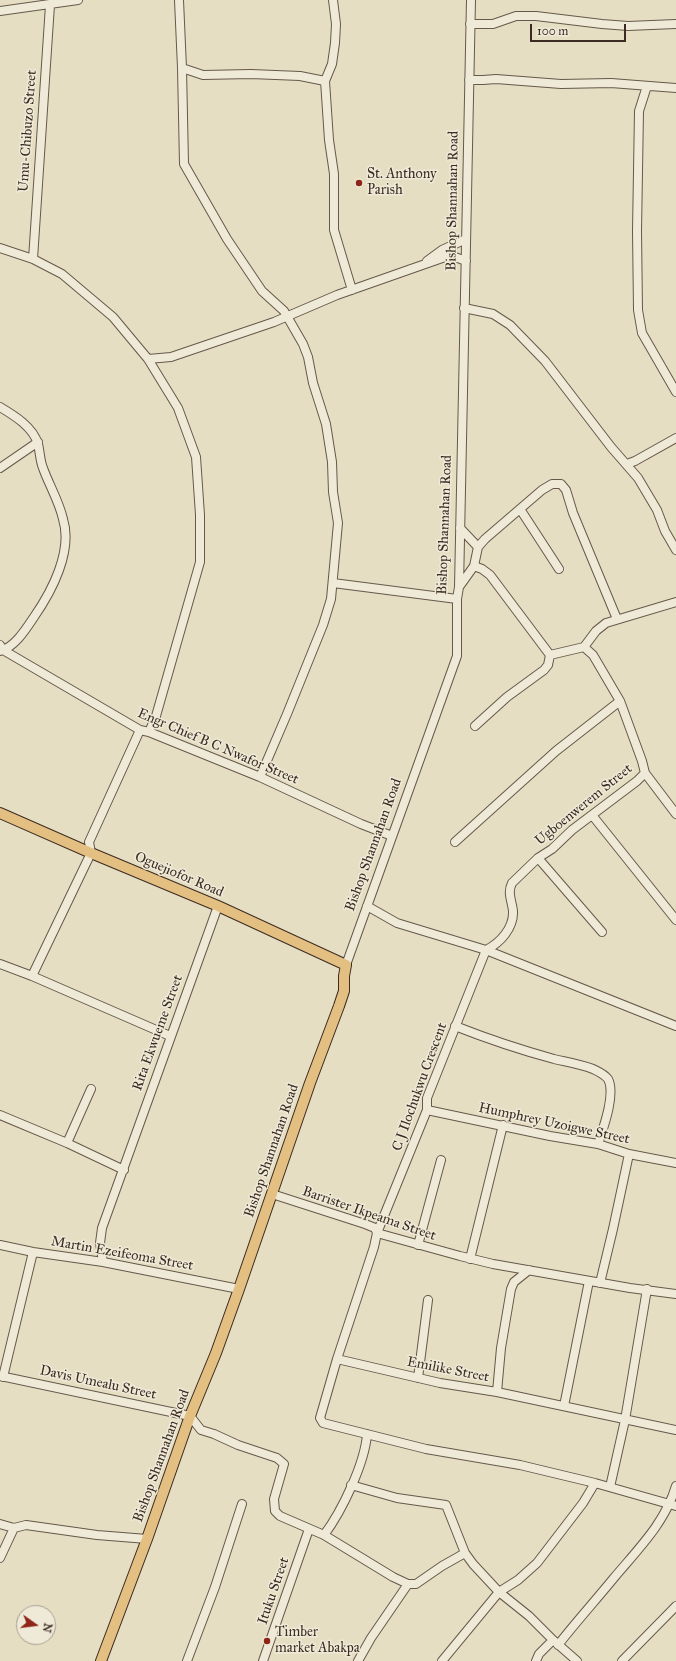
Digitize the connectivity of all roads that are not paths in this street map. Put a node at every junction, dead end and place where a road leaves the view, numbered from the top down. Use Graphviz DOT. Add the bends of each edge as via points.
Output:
graph roads {
  1 [pos="78,0"];
  2 [pos="179,0"];
  3 [pos="333,0"];
  4 [pos="471,0"];
  5 [pos="50,5"];
  6 [pos="0,11"];
  7 [pos="470,24"];
  8 [pos="676,24"];
  9 [pos="182,68"];
  10 [pos="469,80"];
  11 [pos="326,81"];
  12 [pos="646,86"];
  13 [pos="676,88"];
  14 [pos="466,239"];
  15 [pos="0,248"];
  16 [pos="33,259"];
  17 [pos="466,261"];
  18 [pos="420,266"];
  19 [pos="352,290"];
  20 [pos="464,308"];
  21 [pos="287,316"];
  22 [pos="148,359"];
  23 [pos="676,392"];
  24 [pos="0,407"];
  25 [pos="676,438"];
  26 [pos="38,442"];
  27 [pos="627,464"];
  28 [pos="0,468"];
  29 [pos="520,509"];
  30 [pos="460,528"];
  31 [pos="478,547"];
  32 [pos="676,550"];
  33 [pos="474,566"];
  34 [pos="558,569"];
  35 [pos="333,583"];
  36 [pos="459,587"];
  37 [pos="457,599"];
  38 [pos="676,603"];
  39 [pos="617,619"];
  40 [pos="584,647"];
  41 [pos="1,649"];
  42 [pos="550,655"];
  43 [pos="620,702"];
  44 [pos="475,726"];
  45 [pos="140,730"];
  46 [pos="149,732"];
  47 [pos="645,773"];
  48 [pos="260,778"];
  49 [pos="0,813"];
  50 [pos="676,814"];
  51 [pos="592,815"];
  52 [pos="389,836"];
  53 [pos="455,842"];
  54 [pos="91,853"];
  55 [pos="538,858"];
  56 [pos="218,906"];
  57 [pos="367,906"];
  58 [pos="676,920"];
  59 [pos="602,932"];
  60 [pos="486,950"];
  61 [pos="0,964"];
  62 [pos="346,965"];
  63 [pos="32,976"];
  64 [pos="456,1026"];
  65 [pos="676,1026"];
  66 [pos="170,1036"];
  67 [pos="91,1089"];
  68 [pos="427,1110"];
  69 [pos="0,1115"];
  70 [pos="503,1125"];
  71 [pos="67,1142"];
  72 [pos="598,1144"];
  73 [pos="629,1154"];
  74 [pos="441,1160"];
  75 [pos="676,1163"];
  76 [pos="124,1170"];
  77 [pos="272,1194"];
  78 [pos="377,1233"];
  79 [pos="0,1244"];
  80 [pos="418,1245"];
  81 [pos="33,1252"];
  82 [pos="470,1259"];
  83 [pos="103,1262"];
  84 [pos="529,1270"];
  85 [pos="589,1281"];
  86 [pos="600,1283"];
  87 [pos="239,1289"];
  88 [pos="647,1289"];
  89 [pos="676,1291"];
  90 [pos="428,1300"];
  91 [pos="337,1359"];
  92 [pos="2,1376"];
  93 [pos="418,1378"];
  94 [pos="497,1392"];
  95 [pos="564,1406"];
  96 [pos="190,1416"];
  97 [pos="625,1420"];
  98 [pos="676,1430"];
  99 [pos="367,1434"];
  100 [pos="595,1483"];
  101 [pos="351,1485"];
  102 [pos="676,1486"];
  103 [pos="610,1487"];
  104 [pos="242,1504"];
  105 [pos="673,1505"];
  106 [pos="0,1524"];
  107 [pos="14,1528"];
  108 [pos="309,1529"];
  109 [pos="324,1534"];
  110 [pos="147,1539"];
  111 [pos="465,1553"];
  112 [pos="0,1558"];
  113 [pos="408,1584"];
  114 [pos="499,1592"];
  115 [pos="676,1606"];
  116 [pos="556,1643"];
  117 [pos="101,1661"];
  118 [pos="187,1661"];
  119 [pos="263,1661"];
  120 [pos="358,1661"];
  121 [pos="442,1661"];
  122 [pos="536,1661"];
  123 [pos="577,1661"];
  124 [pos="622,1661"];
  1 -- 5 [label="street"];
  2 -- 9 [label="street"];
  3 -- 11 [label="street" via="335,43"];
  4 -- 7 [label="street, Bishop Shannahan Road"];
  5 -- 6 [label="street"];
  5 -- 16 [label="street, Umu-Chibuzo Street"];
  7 -- 8 [label="street" via="493,24 516,16 628,26"];
  7 -- 10 [label="street, Bishop Shannahan Road"];
  9 -- 11 [label="street" via="203,75 300,76"];
  9 -- 21 [label="street" via="184,164 227,239 262,291"];
  10 -- 12 [label="street" via="496,78 561,84 611,83"];
  10 -- 14 [label="street, Bishop Shannahan Road"];
  11 -- 19 [label="street" via="329,140 334,174 334,230"];
  12 -- 13 [label="street"];
  12 -- 23 [label="street" via="638,111 638,310 642,333"];
  14 -- 17 [label="street, Bishop Shannahan Road"];
  14 -- 18 [label="street" via="442,250"];
  15 -- 16 [label="street"];
  16 -- 22 [label="street" via="62,274 113,317"];
  17 -- 18 [label="street" via="448,256"];
  17 -- 20 [label="street, Bishop Shannahan Road"];
  18 -- 19 [label="street"];
  19 -- 21 [label="street"];
  20 -- 27 [label="street" via="493,314 510,325 545,361"];
  20 -- 30 [label="street, Bishop Shannahan Road"];
  21 -- 22 [label="street" via="171,357"];
  21 -- 35 [label="street" via="308,357 312,383 326,424 338,523"];
  22 -- 46 [label="street" via="178,408 196,457 200,515 200,562 156,716"];
  24 -- 26 [label="street" via="27,426"];
  25 -- 27 [label="street"];
  26 -- 28 [label="street"];
  26 -- 41 [label="street" via="42,466 64,520 64,559 39,610 26,629 14,642"];
  27 -- 32 [label="street" via="657,510"];
  29 -- 31 [label="street"];
  29 -- 34 [label="street"];
  29 -- 39 [label="street" via="542,490 552,484 561,484 566,490"];
  30 -- 31 [label="street"];
  30 -- 36 [label="street, Bishop Shannahan Road"];
  31 -- 33 [label="street"];
  33 -- 36 [label="street"];
  33 -- 42 [label="street" via="490,575"];
  35 -- 37 [label="street"];
  35 -- 48 [label="street" via="323,625"];
  36 -- 37 [label="street, Bishop Shannahan Road"];
  37 -- 52 [label="street, Bishop Shannahan Road" via="457,656"];
  38 -- 39 [label="street"];
  39 -- 40 [label="street" via="596,631"];
  40 -- 42 [label="street"];
  40 -- 43 [label="street, Ugboenwerem Street" via="596,659"];
  41 -- 45 [label="street, Engr Chief B C Nwafor Street"];
  42 -- 44 [label="street" via="544,670 507,697"];
  43 -- 47 [label="street, Ugboenwerem Street"];
  43 -- 53 [label="street" via="556,751"];
  45 -- 46 [label="street, Engr Chief B C Nwafor Street"];
  45 -- 54 [label="street" via="90,842"];
  46 -- 48 [label="street, Engr Chief B C Nwafor Street"];
  47 -- 50 [label="street"];
  47 -- 51 [label="street, Ugboenwerem Street"];
  48 -- 52 [label="street, Engr Chief B C Nwafor Street"];
  49 -- 54 [label="main road, Oguejiofor Road"];
  51 -- 55 [label="street, Ugboenwerem Street"];
  51 -- 58 [label="street"];
  52 -- 57 [label="street, Bishop Shannahan Road"];
  54 -- 56 [label="main road, Oguejiofor Road"];
  54 -- 63 [label="street"];
  55 -- 59 [label="street"];
  55 -- 60 [label="street, Ugboenwerem Street" via="512,883 510,888 513,918 496,945"];
  56 -- 62 [label="main road, Oguejiofor Road"];
  56 -- 66 [label="street, Rita Ekwueme Street"];
  57 -- 60 [label="street" via="397,924"];
  57 -- 62 [label="street, Bishop Shannahan Road"];
  60 -- 64 [label="street, C J Ilochukwu Crescent"];
  60 -- 65 [label="street"];
  61 -- 63 [label="street"];
  62 -- 77 [label="main road, Bishop Shannahan Road" via="344,991"];
  63 -- 66 [label="street"];
  64 -- 68 [label="street, C J Ilochukwu Crescent" via="427,1098"];
  64 -- 72 [label="street" via="603,1074 611,1089"];
  66 -- 76 [label="street, Rita Ekwueme Street"];
  67 -- 71 [label="street"];
  68 -- 70 [label="street, Humphrey Uzoigwe Street"];
  68 -- 78 [label="street, C J Ilochukwu Crescent"];
  69 -- 71 [label="street"];
  70 -- 72 [label="street, Humphrey Uzoigwe Street"];
  70 -- 82 [label="street"];
  71 -- 76 [label="street"];
  72 -- 73 [label="street, Humphrey Uzoigwe Street"];
  73 -- 75 [label="street, Humphrey Uzoigwe Street"];
  73 -- 86 [label="street"];
  74 -- 80 [label="street"];
  76 -- 83 [label="street, Rita Ekwueme Street" via="102,1228 100,1243"];
  77 -- 78 [label="street, Barrister Ikpeama Street" via="365,1224 375,1228"];
  77 -- 87 [label="main road, Bishop Shannahan Road"];
  78 -- 80 [label="street, Barrister Ikpeama Street"];
  78 -- 91 [label="street, C J Ilochukwu Crescent"];
  79 -- 81 [label="street, Martin Ezeifeoma Street"];
  80 -- 82 [label="street, Barrister Ikpeama Street"];
  81 -- 83 [label="street, Martin Ezeifeoma Street"];
  81 -- 92 [label="street"];
  82 -- 84 [label="street, Barrister Ikpeama Street"];
  83 -- 87 [label="street, Martin Ezeifeoma Street"];
  84 -- 85 [label="street"];
  84 -- 94 [label="street, Emilike Street" via="514,1282 510,1289"];
  85 -- 86 [label="street"];
  85 -- 95 [label="street"];
  86 -- 88 [label="street"];
  87 -- 96 [label="main road, Bishop Shannahan Road"];
  88 -- 89 [label="street"];
  88 -- 97 [label="street"];
  90 -- 93 [label="street"];
  91 -- 93 [label="street, Emilike Street"];
  91 -- 99 [label="street, C J Ilochukwu Crescent" via="320,1418 323,1423"];
  92 -- 96 [label="street, Davis Umealu Street"];
  93 -- 94 [label="street, Emilike Street"];
  94 -- 95 [label="street"];
  95 -- 97 [label="street"];
  96 -- 108 [label="street" via="201,1430 281,1460 284,1468 274,1499 275,1511 280,1516"];
  96 -- 110 [label="main road, Bishop Shannahan Road"];
  97 -- 98 [label="street"];
  97 -- 103 [label="street"];
  99 -- 100 [label="street, C J Ilochukwu Crescent" via="426,1449 520,1465"];
  99 -- 101 [label="street" via="366,1446"];
  100 -- 103 [label="street, C J Ilochukwu Crescent"];
  100 -- 114 [label="street" via="583,1503 537,1563"];
  101 -- 109 [label="street"];
  101 -- 111 [label="street" via="397,1498 446,1505"];
  102 -- 105 [label="street"];
  103 -- 105 [label="street, C J Ilochukwu Crescent"];
  104 -- 118 [label="street"];
  105 -- 116 [label="street" via="644,1544"];
  106 -- 107 [label="street"];
  107 -- 110 [label="street" via="26,1525"];
  107 -- 112 [label="street"];
  108 -- 109 [label="street"];
  108 -- 119 [label="street, Ituku Street"];
  109 -- 113 [label="street" via="392,1577"];
  110 -- 117 [label="main road, Bishop Shannahan Road"];
  111 -- 113 [label="street" via="416,1584"];
  111 -- 114 [label="street"];
  113 -- 120 [label="street"];
  114 -- 116 [label="street" via="529,1616"];
  114 -- 121 [label="street"];
  115 -- 124 [label="street"];
  116 -- 122 [label="street" via="539,1654"];
  116 -- 123 [label="street"];
}
